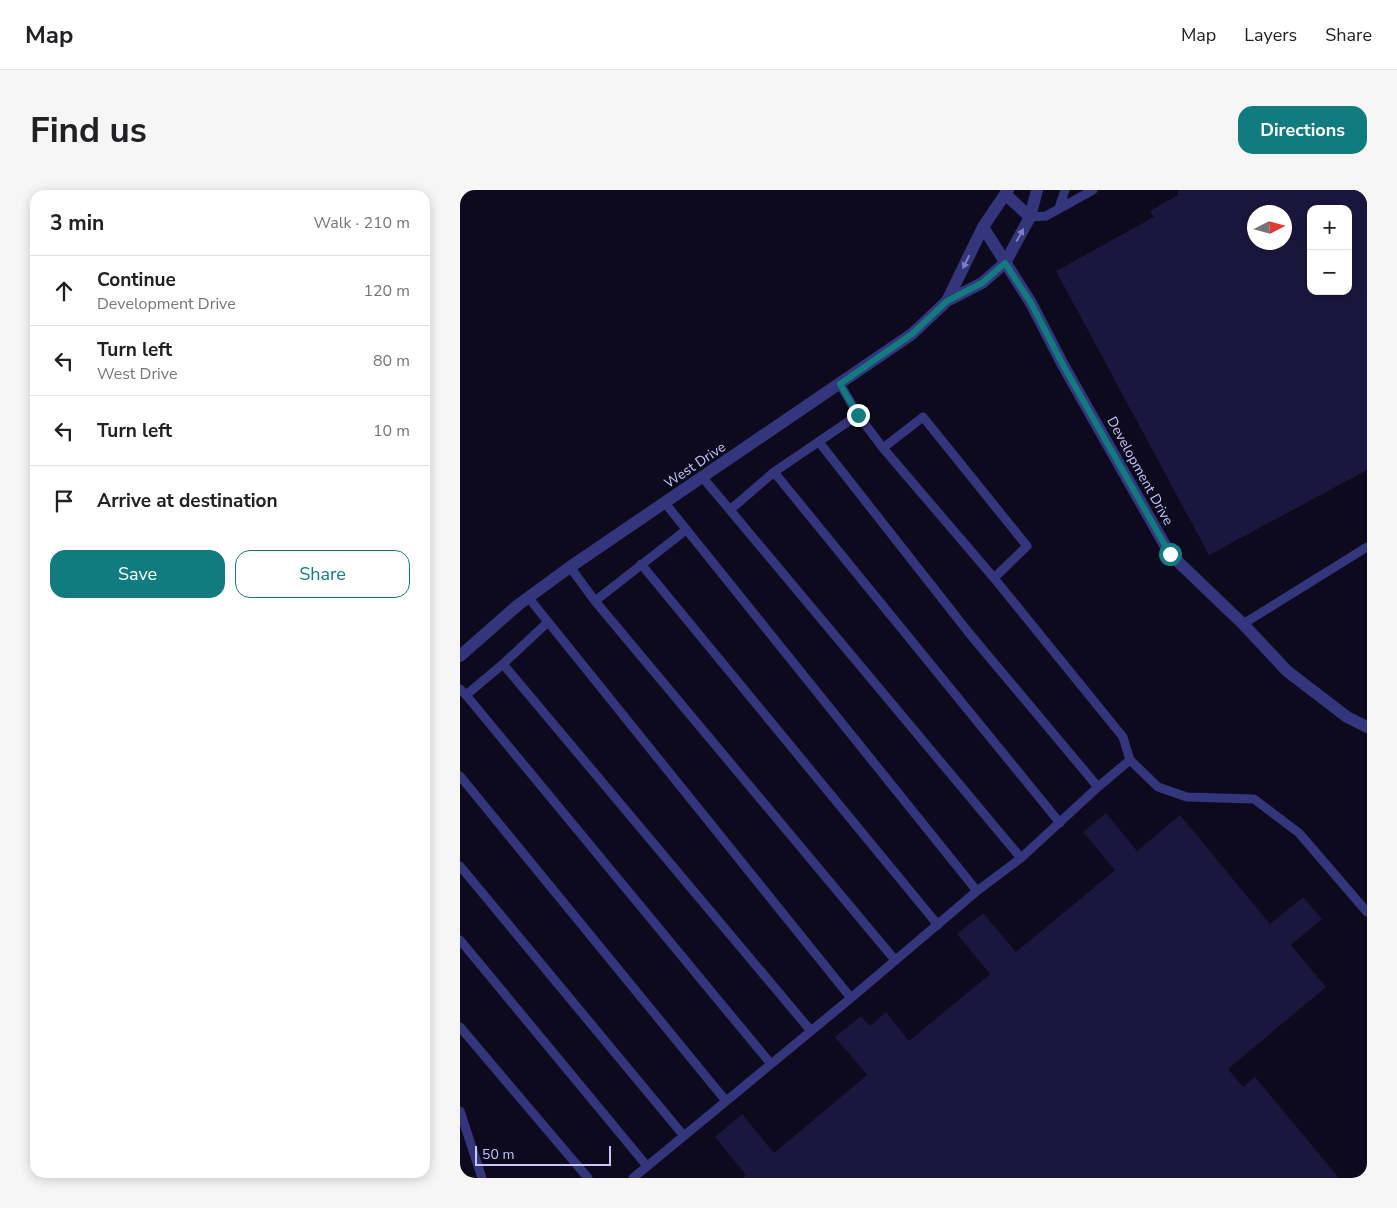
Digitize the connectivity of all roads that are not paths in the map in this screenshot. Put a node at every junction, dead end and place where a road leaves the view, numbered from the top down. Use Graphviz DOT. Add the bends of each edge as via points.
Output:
graph roads {
  1 [pos="1037,190"];
  2 [pos="1065,190"];
  3 [pos="1093,190"];
  4 [pos="1007,192"];
  5 [pos="1059,208"];
  6 [pos="1030,217"];
  7 [pos="982,227"];
  8 [pos="1005,263"];
  9 [pos="947,301"];
  10 [pos="840,384"];
  11 [pos="858,415"];
  12 [pos="819,442"];
  13 [pos="884,448"];
  14 [pos="774,472"];
  15 [pos="703,478"];
  16 [pos="665,503"];
  17 [pos="730,510"];
  18 [pos="686,530"];
  19 [pos="1367,547"];
  20 [pos="640,564"];
  21 [pos="570,567"];
  22 [pos="994,578"];
  23 [pos="528,597"];
  24 [pos="595,600"];
  25 [pos="548,622"];
  26 [pos="1243,624"];
  27 [pos="460,656"];
  28 [pos="503,664"];
  29 [pos="463,692"];
  30 [pos="1367,728"];
  31 [pos="1130,760"];
  32 [pos="460,776"];
  33 [pos="1098,787"];
  34 [pos="1060,822"];
  35 [pos="1021,858"];
  36 [pos="460,866"];
  37 [pos="976,891"];
  38 [pos="1367,912"];
  39 [pos="938,925"];
  40 [pos="460,940"];
  41 [pos="895,960"];
  42 [pos="851,998"];
  43 [pos="460,1027"];
  44 [pos="811,1031"];
  45 [pos="771,1064"];
  46 [pos="726,1102"];
  47 [pos="460,1111"];
  48 [pos="684,1136"];
  49 [pos="648,1166"];
  50 [pos="482,1178"];
  51 [pos="588,1178"];
  52 [pos="633,1178"];
  1 -- 6 [label="street, West Drive"];
  2 -- 5 [label="lane"];
  3 -- 5 [label="lane"];
  4 -- 6 [label="street"];
  4 -- 7 [label="street, West Drive"];
  5 -- 6 [label="lane" via="1046,216"];
  8 -- 6 [label="street, West Drive, one-way"];
  7 -- 8 [label="street, Development Drive"];
  7 -- 9 [label="street, West Drive, one-way"];
  8 -- 9 [label="street, West Drive" via="982,283"];
  8 -- 26 [label="street, Development Drive" via="1031,303 1170,554"];
  9 -- 10 [label="street, West Drive" via="912,334"];
  10 -- 11 [label="lane"];
  10 -- 15 [label="street, West Drive"];
  11 -- 12 [label="lane"];
  11 -- 13 [label="lane"];
  12 -- 14 [label="lane"];
  12 -- 33 [label="lane" via="969,633"];
  13 -- 22 [label="lane"];
  13 -- 22 [label="lane" via="923,417 1027,546"];
  14 -- 17 [label="lane"];
  14 -- 34 [label="lane"];
  15 -- 16 [label="street, West Drive"];
  15 -- 17 [label="lane"];
  16 -- 18 [label="lane"];
  16 -- 21 [label="street, West Drive"];
  17 -- 35 [label="lane"];
  18 -- 20 [label="lane"];
  18 -- 37 [label="lane"];
  19 -- 26 [label="lane"];
  20 -- 24 [label="lane"];
  20 -- 39 [label="lane"];
  21 -- 23 [label="street, West Drive"];
  21 -- 24 [label="lane"];
  22 -- 31 [label="lane" via="1123,737"];
  23 -- 25 [label="lane"];
  23 -- 27 [label="street, West Drive"];
  24 -- 41 [label="lane"];
  25 -- 28 [label="lane"];
  25 -- 42 [label="lane"];
  26 -- 30 [label="street, Development Drive" via="1287,671 1347,717"];
  28 -- 29 [label="lane"];
  28 -- 44 [label="lane"];
  29 -- 45 [label="lane"];
  31 -- 33 [label="lane"];
  31 -- 38 [label="lane" via="1158,787 1187,797 1254,799 1299,833"];
  32 -- 46 [label="lane"];
  33 -- 34 [label="lane"];
  34 -- 35 [label="lane"];
  35 -- 37 [label="lane"];
  36 -- 48 [label="lane"];
  37 -- 39 [label="lane"];
  39 -- 41 [label="lane"];
  40 -- 49 [label="lane"];
  41 -- 42 [label="lane"];
  42 -- 44 [label="lane"];
  43 -- 51 [label="lane"];
  44 -- 45 [label="lane"];
  45 -- 46 [label="lane"];
  46 -- 48 [label="lane"];
  47 -- 50 [label="lane"];
  48 -- 49 [label="lane"];
  49 -- 52 [label="lane"];
}
